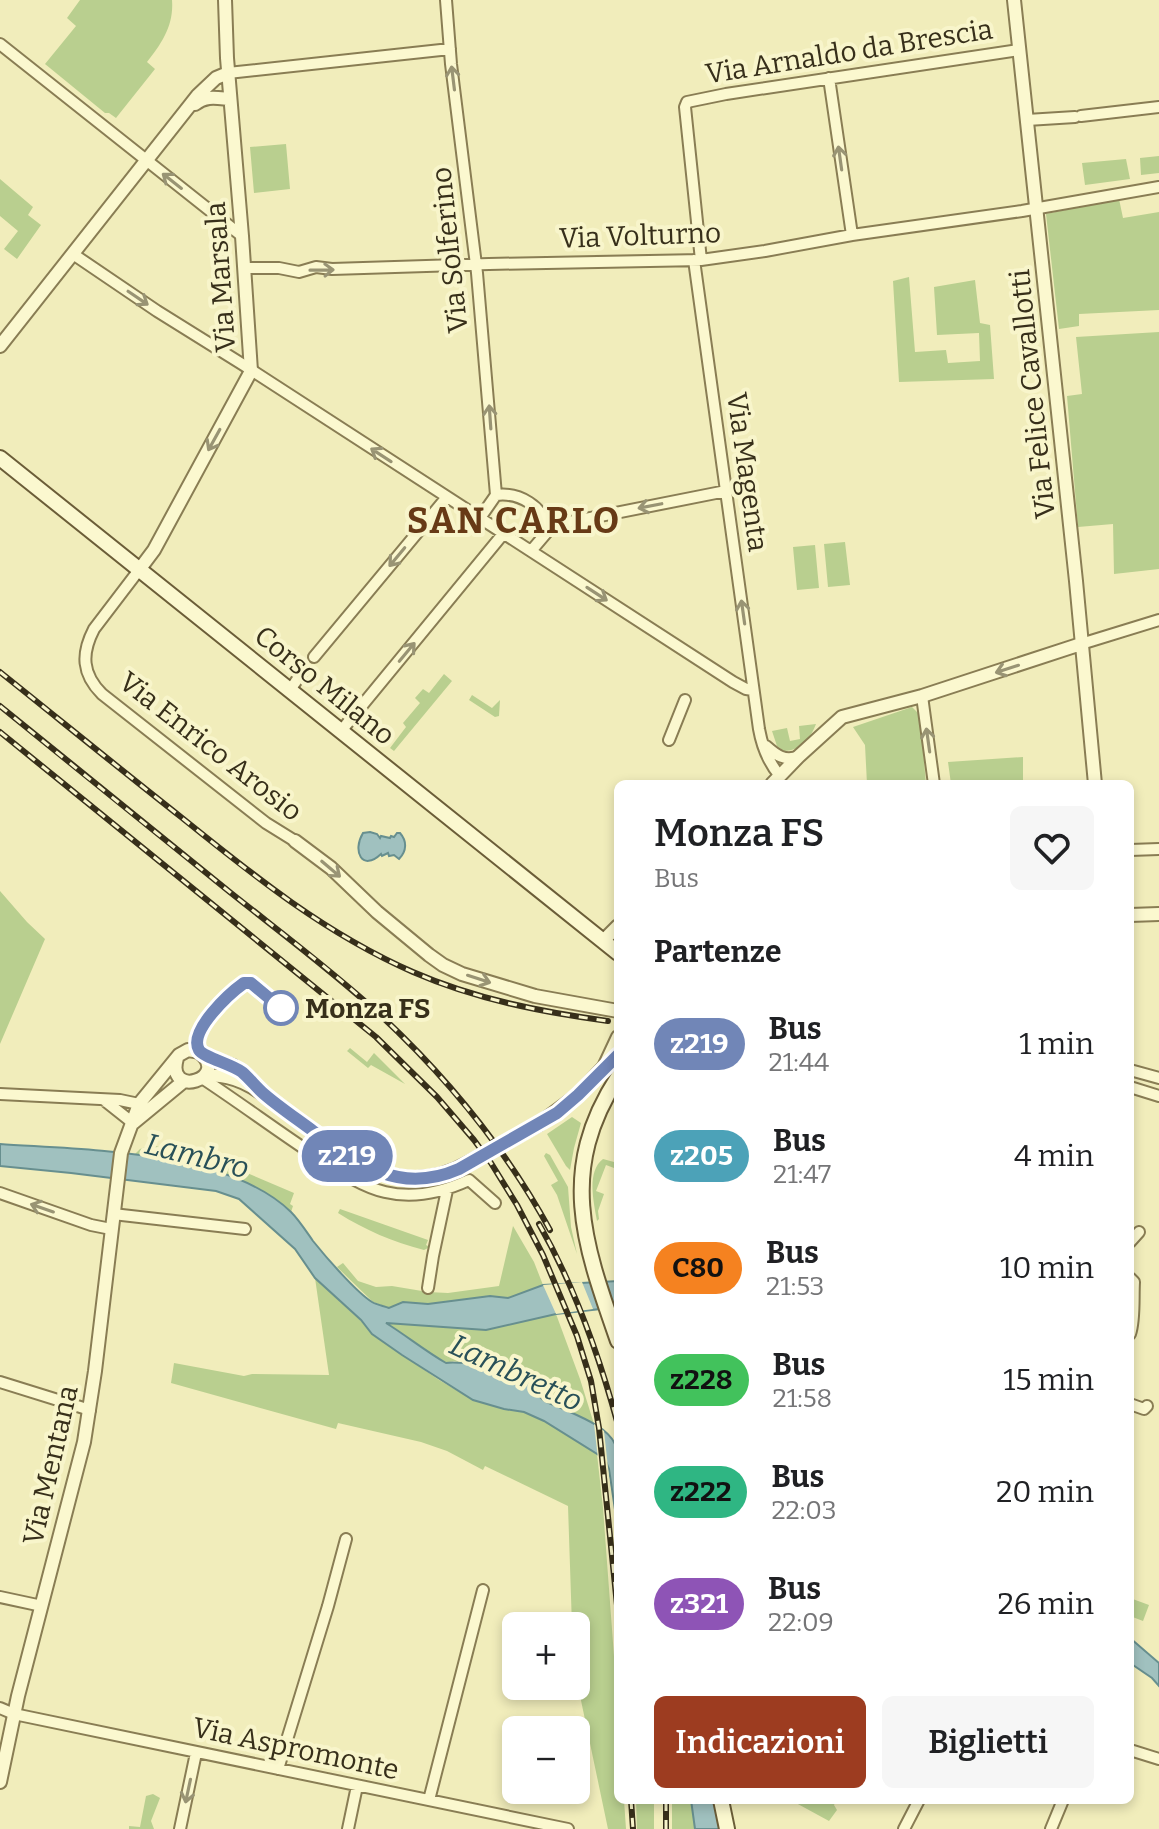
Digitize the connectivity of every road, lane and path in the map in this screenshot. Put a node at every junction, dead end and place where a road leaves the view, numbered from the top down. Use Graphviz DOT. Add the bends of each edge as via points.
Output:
graph roads {
  1 [pos="225,0"];
  2 [pos="446,0"];
  3 [pos="1014,0"];
  4 [pos="0,44"];
  5 [pos="450,49"];
  6 [pos="1019,50"];
  7 [pos="228,73"];
  8 [pos="829,78"];
  9 [pos="230,99"];
  10 [pos="687,102"];
  11 [pos="1159,107"];
  12 [pos="189,109"];
  13 [pos="1027,120"];
  14 [pos="147,161"];
  15 [pos="1159,187"];
  16 [pos="1036,209"];
  17 [pos="852,235"];
  18 [pos="242,236"];
  19 [pos="73,254"];
  20 [pos="698,260"];
  21 [pos="476,265"];
  22 [pos="244,268"];
  23 [pos="0,346"];
  24 [pos="251,371"];
  25 [pos="0,458"];
  26 [pos="726,491"];
  27 [pos="496,495"];
  28 [pos="447,497"];
  29 [pos="480,518"];
  30 [pos="548,531"];
  31 [pos="503,534"];
  32 [pos="531,551"];
  33 [pos="139,570"];
  34 [pos="1159,620"];
  35 [pos="1081,644"];
  36 [pos="314,657"];
  37 [pos="301,674"];
  38 [pos="290,690"];
  39 [pos="753,690"];
  40 [pos="922,696"];
  41 [pos="685,700"];
  42 [pos="341,731"];
  43 [pos="669,740"];
  44 [pos="765,746"];
  45 [pos="799,756"];
  46 [pos="776,780"];
  47 [pos="933,780"];
  48 [pos="1095,780"];
  49 [pos="295,841"];
  50 [pos="1159,849"];
  51 [pos="1134,850"];
  52 [pos="1159,914"];
  53 [pos="1134,915"];
  54 [pos="614,930"];
  55 [pos="603,941"];
  56 [pos="614,950"];
  57 [pos="614,1010"];
  58 [pos="614,1046"];
  59 [pos="205,1056"];
  60 [pos="177,1058"];
  61 [pos="614,1061"];
  62 [pos="604,1067"];
  63 [pos="1134,1071"];
  64 [pos="203,1077"];
  65 [pos="1159,1078"];
  66 [pos="184,1081"];
  67 [pos="614,1084"];
  68 [pos="1134,1088"];
  69 [pos="261,1092"];
  70 [pos="0,1094"];
  71 [pos="1159,1096"];
  72 [pos="104,1100"];
  73 [pos="144,1108"];
  74 [pos="133,1123"];
  75 [pos="447,1190"];
  76 [pos="0,1193"];
  77 [pos="495,1203"];
  78 [pos="113,1214"];
  79 [pos="111,1229"];
  80 [pos="245,1229"];
  81 [pos="1139,1232"];
  82 [pos="1134,1238"];
  83 [pos="428,1288"];
  84 [pos="614,1330"];
  85 [pos="0,1382"];
  86 [pos="1134,1405"];
  87 [pos="1147,1406"];
  88 [pos="90,1410"];
  89 [pos="346,1539"];
  90 [pos="483,1590"];
  91 [pos="0,1597"];
  92 [pos="42,1606"];
  93 [pos="0,1708"];
  94 [pos="14,1714"];
  95 [pos="1134,1751"];
  96 [pos="196,1753"];
  97 [pos="1159,1759"];
  98 [pos="278,1769"];
  99 [pos="0,1782"];
  100 [pos="357,1786"];
  101 [pos="429,1800"];
  102 [pos="722,1804"];
  103 [pos="917,1804"];
  104 [pos="1061,1804"];
  105 [pos="180,1829"];
  106 [pos="348,1829"];
  107 [pos="568,1829"];
  108 [pos="727,1829"];
  109 [pos="904,1829"];
  110 [pos="1051,1829"];
  1 -- 7 [label="street, Via Marsala"];
  2 -- 5 [label="street, Via Solferino"];
  3 -- 6 [label="street, Via Felice Cavallotti"];
  4 -- 14 [label="street"];
  5 -- 7 [label="street"];
  21 -- 5 [label="street, Via Solferino, one-way"];
  6 -- 8 [label="street, Via Arnaldo da Brescia"];
  6 -- 13 [label="street, Via Felice Cavallotti"];
  7 -- 9 [label="street, Via Marsala"];
  7 -- 12 [label="street" via="208,83"];
  8 -- 10 [label="street, Via Arnaldo da Brescia"];
  17 -- 8 [label="street, one-way"];
  9 -- 12 [label="street" via="207,97"];
  9 -- 18 [label="street, Via Marsala"];
  10 -- 20 [label="street, Via Magenta"];
  11 -- 13 [label="street"];
  12 -- 14 [label="street"];
  13 -- 16 [label="street, Via Felice Cavallotti"];
  18 -- 14 [label="street, one-way"];
  14 -- 19 [label="street"];
  15 -- 16 [label="street, Via Volturno"];
  16 -- 17 [label="street, Via Volturno"];
  16 -- 35 [label="street, Via Felice Cavallotti"];
  17 -- 20 [label="street, Via Volturno"];
  18 -- 22 [label="street, Via Marsala"];
  19 -- 23 [label="street"];
  19 -- 24 [label="street, one-way"];
  20 -- 21 [label="street, Via Volturno"];
  20 -- 26 [label="street, Via Magenta"];
  22 -- 21 [label="street, Via Volturno, one-way" via="299,272 316,267"];
  27 -- 21 [label="street, Via Solferino, one-way"];
  22 -- 24 [label="street, Via Marsala"];
  28 -- 24 [label="street, one-way"];
  24 -- 33 [label="street, Via Marsala, one-way"];
  25 -- 33 [label="main road, Corso Milano"];
  26 -- 30 [label="street, one-way" via="564,523"];
  39 -- 26 [label="street, Via Magenta, one-way"];
  27 -- 29 [label="street"];
  27 -- 30 [label="street" via="525,500 543,515"];
  28 -- 29 [label="street"];
  28 -- 36 [label="street, one-way"];
  29 -- 31 [label="street"];
  30 -- 32 [label="street"];
  31 -- 32 [label="street"];
  42 -- 31 [label="street, one-way"];
  32 -- 39 [label="street, one-way"];
  33 -- 38 [label="main road, Corso Milano"];
  33 -- 49 [label="street, Via Enrico Arosio" via="89,639 86,658 92,684 235,800"];
  34 -- 35 [label="street"];
  35 -- 40 [label="street, one-way"];
  35 -- 48 [label="street, Via Felice Cavallotti"];
  37 -- 38 [label="street"];
  38 -- 42 [label="main road, Corso Milano"];
  39 -- 44 [label="street, Via Magenta"];
  40 -- 45 [label="street" via="842,717"];
  47 -- 40 [label="street, one-way"];
  41 -- 43 [label="street"];
  42 -- 55 [label="main road, Corso Milano"];
  44 -- 45 [label="street" via="790,760"];
  44 -- 46 [label="street, Via Magenta"];
  45 -- 46 [label="street"];
  49 -- 57 [label="street, Via Enrico Arosio, one-way" via="452,969 535,996"];
  50 -- 51 [label="street"];
  52 -- 53 [label="street"];
  54 -- 55 [label="street"];
  55 -- 56 [label="main road, Corso Milano"];
  58 -- 62 [label="street"];
  59 -- 60 [label="street" via="191,1050"];
  59 -- 64 [label="street" via="208,1067"];
  59 -- 69 [label="street" via="233,1066"];
  60 -- 66 [label="street" via="177,1073"];
  60 -- 73 [label="street"];
  61 -- 62 [label="street"];
  62 -- 69 [label="street, bridge" via="539,1124 451,1172 427,1178 404,1179 363,1166"];
  63 -- 65 [label="street"];
  64 -- 66 [label="street"];
  64 -- 69 [label="street" via="226,1075"];
  64 -- 75 [label="street" via="315,1156 370,1187 402,1194"];
  66 -- 73 [label="street"];
  67 -- 84 [label="main road" via="587,1142 582,1172 582,1212"];
  68 -- 71 [label="street"];
  70 -- 72 [label="street"];
  72 -- 73 [label="street"];
  72 -- 74 [label="street"];
  73 -- 74 [label="street, Via Mentana"];
  74 -- 78 [label="street, Via Mentana" via="121,1153"];
  75 -- 77 [label="street" via="469,1180"];
  75 -- 83 [label="street"];
  79 -- 76 [label="street, one-way"];
  78 -- 79 [label="street, Via Mentana"];
  78 -- 80 [label="street"];
  79 -- 88 [label="street, Via Mentana"];
  81 -- 82 [label="street"];
  85 -- 88 [label="street"];
  86 -- 87 [label="street"];
  88 -- 92 [label="street, Via Mentana"];
  89 -- 98 [label="street"];
  90 -- 101 [label="street"];
  91 -- 92 [label="street"];
  92 -- 94 [label="street, Via Mentana"];
  93 -- 94 [label="street, Via Aspromonte"];
  94 -- 96 [label="street, Via Aspromonte"];
  94 -- 99 [label="street, Via Mentana"];
  95 -- 97 [label="street"];
  96 -- 98 [label="street, Via Aspromonte"];
  96 -- 105 [label="street, one-way"];
  98 -- 100 [label="street, Via Aspromonte"];
  100 -- 101 [label="street, Via Aspromonte"];
  100 -- 106 [label="street"];
  101 -- 107 [label="street, Via Aspromonte"];
  102 -- 108 [label="main road"];
  103 -- 109 [label="street"];
  104 -- 110 [label="street"];
}
